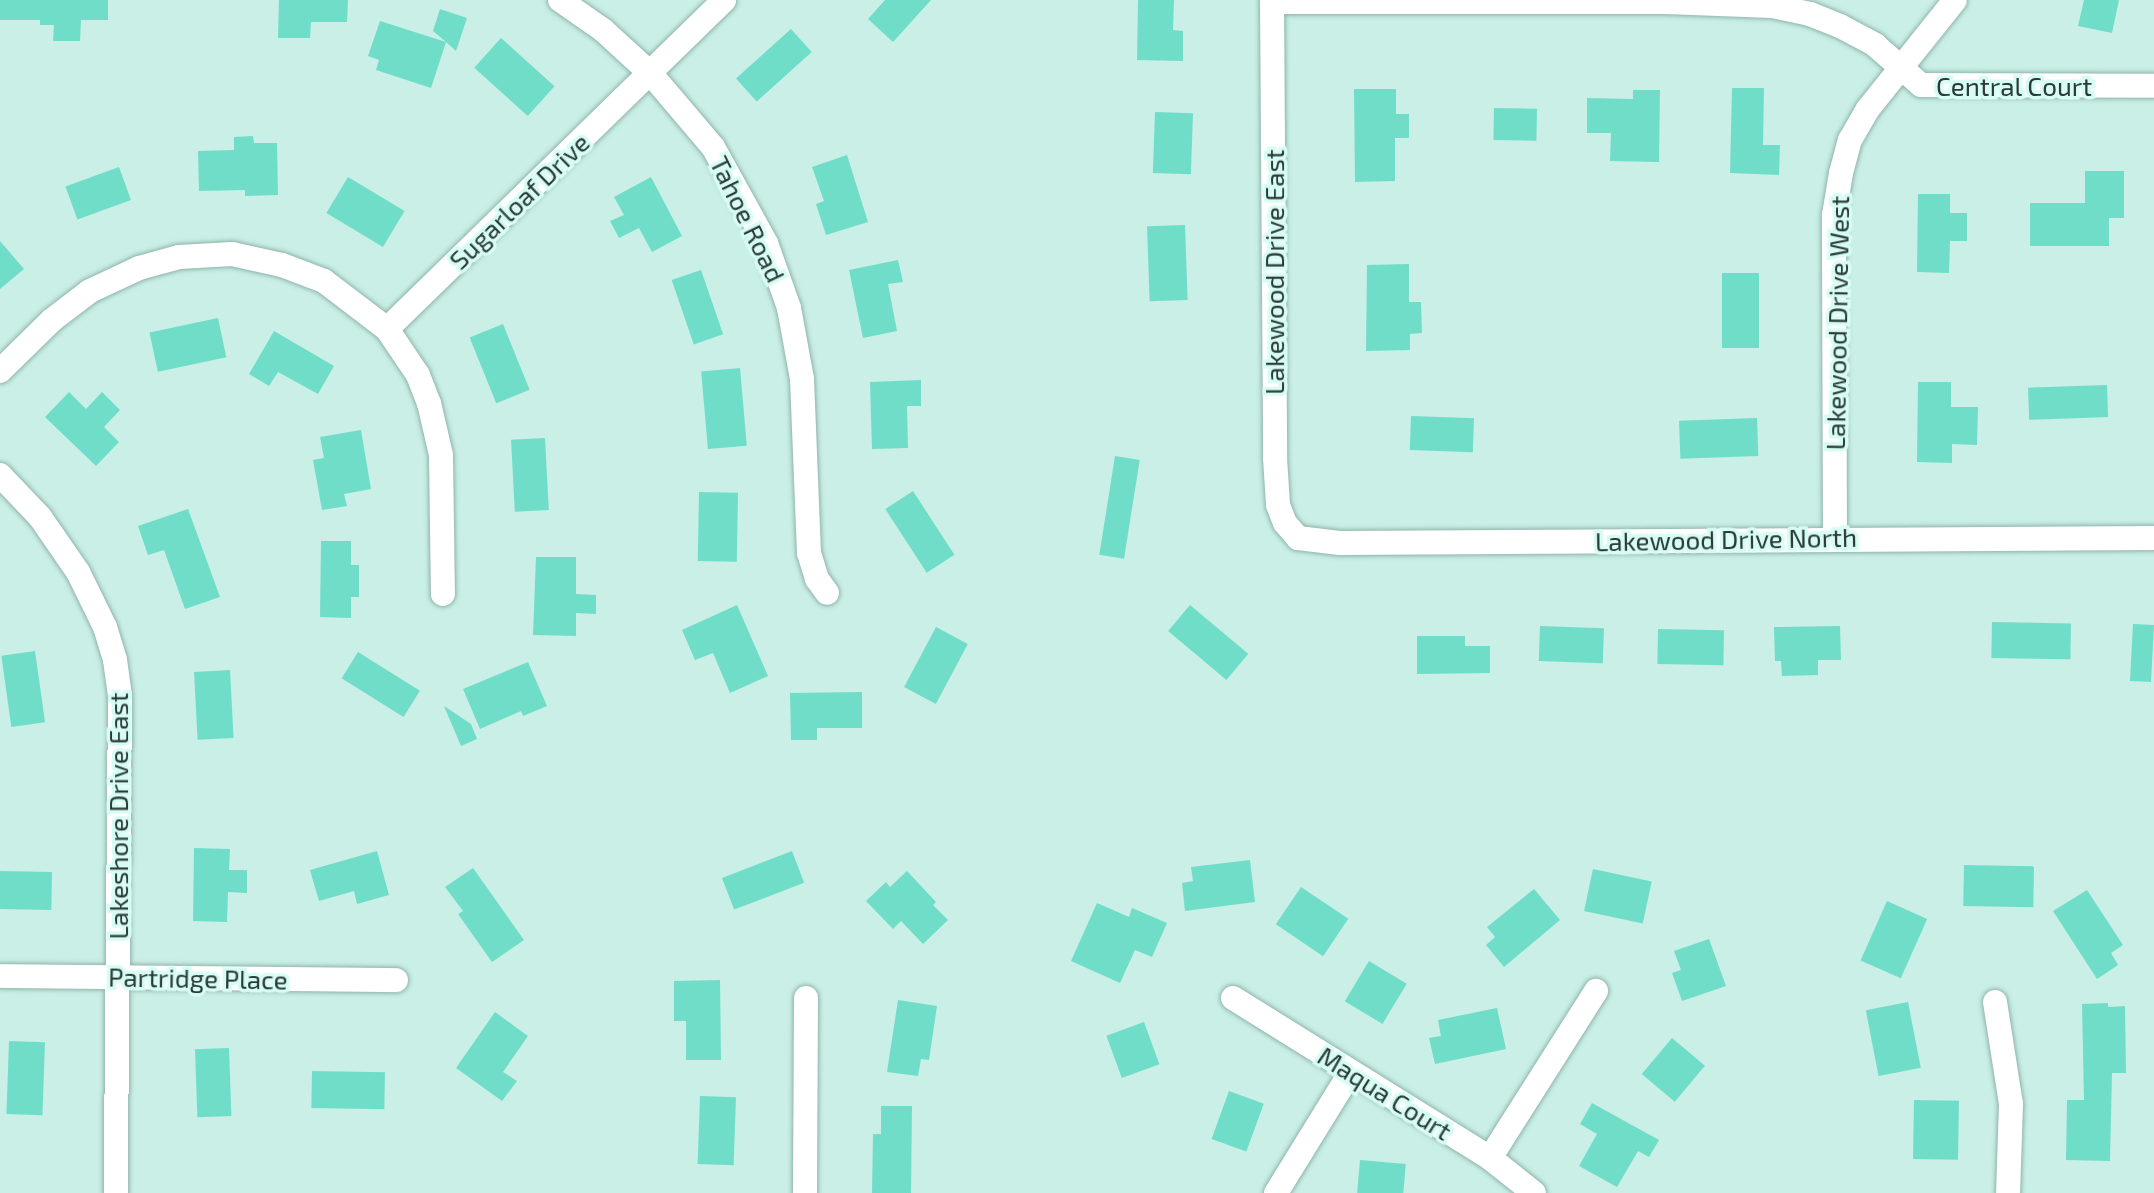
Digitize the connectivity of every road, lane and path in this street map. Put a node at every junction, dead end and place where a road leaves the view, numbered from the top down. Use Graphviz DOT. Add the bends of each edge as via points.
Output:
graph roads {
  1 [pos="560,0"];
  2 [pos="724,0"];
  3 [pos="1955,0"];
  4 [pos="1272,1"];
  5 [pos="1899,68"];
  6 [pos="651,74"];
  7 [pos="2154,86"];
  8 [pos="387,329"];
  9 [pos="0,371"];
  10 [pos="0,475"];
  11 [pos="1298,538"];
  12 [pos="1835,538"];
  13 [pos="2154,538"];
  14 [pos="827,593"];
  15 [pos="443,594"];
  16 [pos="0,976"];
  17 [pos="118,976"];
  18 [pos="396,980"];
  19 [pos="1596,991"];
  20 [pos="806,998"];
  21 [pos="1233,998"];
  22 [pos="1995,1002"];
  23 [pos="1350,1073"];
  24 [pos="1490,1158"];
  25 [pos="116,1193"];
  26 [pos="805,1193"];
  27 [pos="1276,1193"];
  28 [pos="1534,1193"];
  29 [pos="2008,1193"];
  1 -- 6 [label="street, Tahoe Road"];
  2 -- 6 [label="street, Sugarloaf Drive"];
  3 -- 5 [label="street, Lakewood Drive West"];
  4 -- 5 [label="street, Central Court" via="1772,6 1840,26 1875,45"];
  4 -- 11 [label="street, Lakewood Drive East" via="1275,458 1278,505"];
  5 -- 7 [label="street, Central Court" via="1921,85 1935,88"];
  5 -- 12 [label="street, Lakewood Drive West" via="1850,140 1834,215"];
  6 -- 8 [label="street, Sugarloaf Drive"];
  6 -- 14 [label="street, Tahoe Road" via="713,147 738,187 766,243 789,308 802,379 809,553"];
  8 -- 9 [label="street" via="324,281 282,265 232,254 179,257 90,291"];
  8 -- 15 [label="street" via="418,375 437,427"];
  10 -- 17 [label="street, Lakeshore Drive East" via="40,517 78,572 115,660 120,695"];
  11 -- 12 [label="street, Lakewood Drive North" via="1340,543"];
  12 -- 13 [label="street, Lakewood Drive North"];
  16 -- 17 [label="street, Partridge Place"];
  17 -- 18 [label="street, Partridge Place"];
  17 -- 25 [label="street, Lakeshore Drive East"];
  19 -- 24 [label="street"];
  20 -- 26 [label="street"];
  21 -- 23 [label="street, Maqua Court"];
  22 -- 29 [label="street" via="2011,1104"];
  23 -- 24 [label="street, Maqua Court"];
  23 -- 27 [label="street"];
  24 -- 28 [label="street, Maqua Court"];
}
